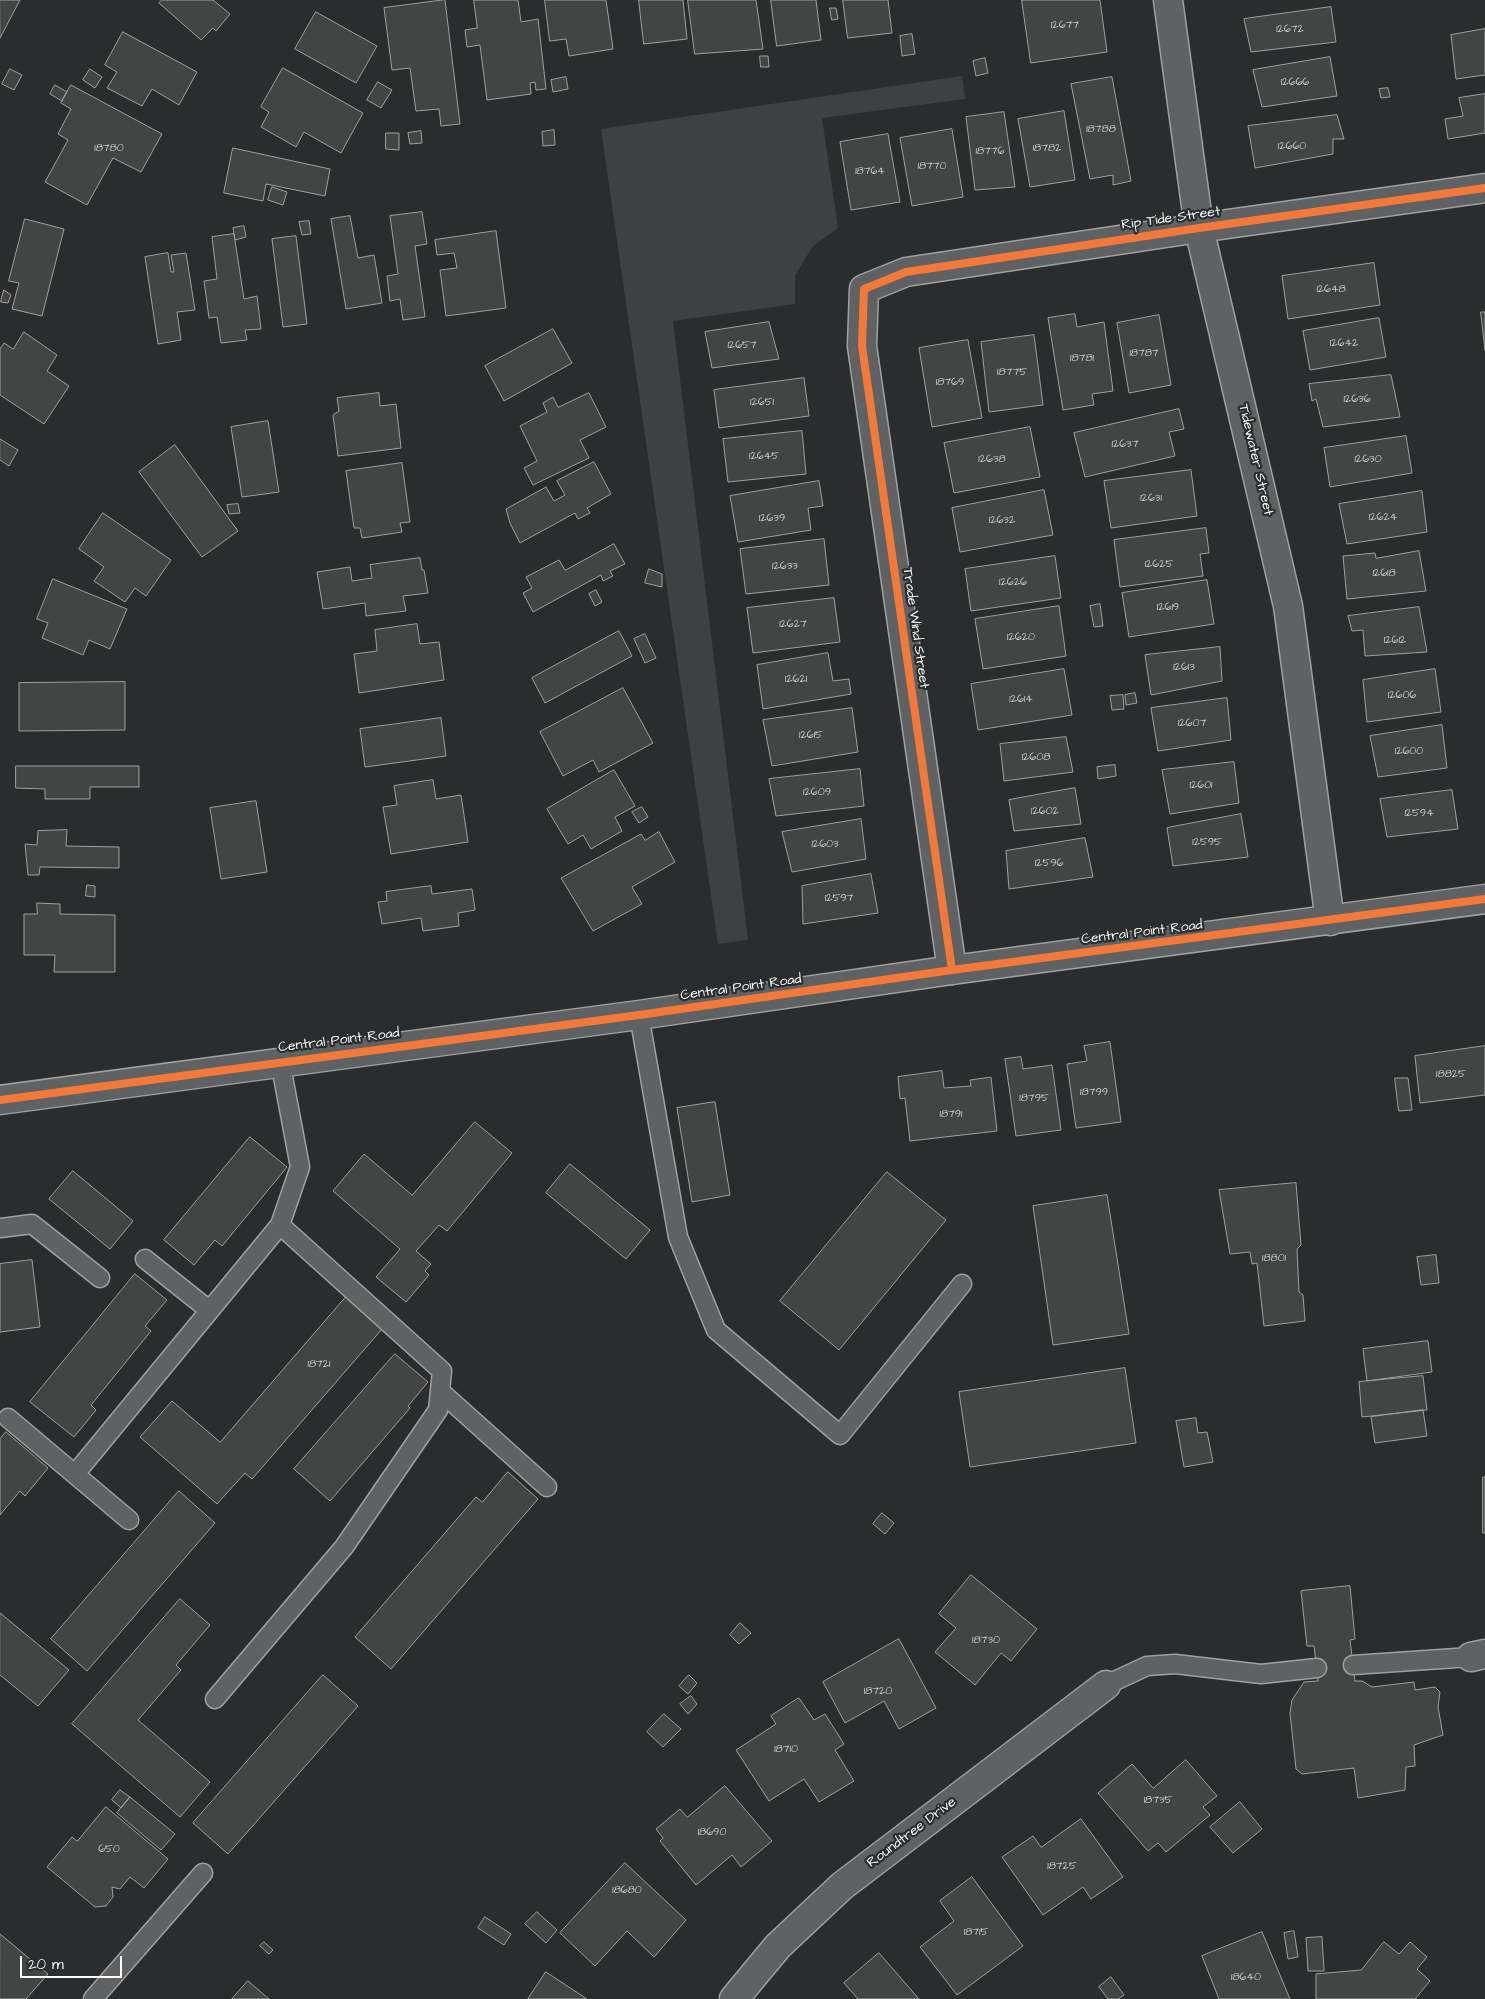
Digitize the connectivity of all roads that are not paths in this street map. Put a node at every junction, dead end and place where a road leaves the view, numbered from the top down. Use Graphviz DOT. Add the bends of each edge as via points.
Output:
graph roads {
  1 [pos="1168,0"];
  2 [pos="1485,188"];
  3 [pos="1199,228"];
  4 [pos="864,289"];
  5 [pos="1485,899"];
  6 [pos="1330,921"];
  7 [pos="952,970"];
  8 [pos="638,1015"];
  9 [pos="280,1061"];
  10 [pos="0,1100"];
  11 [pos="280,1225"];
  12 [pos="0,1228"];
  13 [pos="146,1259"];
  14 [pos="100,1278"];
  15 [pos="962,1284"];
  16 [pos="209,1310"];
  17 [pos="441,1392"];
  18 [pos="8,1418"];
  19 [pos="74,1474"];
  20 [pos="547,1487"];
  21 [pos="129,1520"];
  22 [pos="1478,1655"];
  23 [pos="1353,1665"];
  24 [pos="1317,1668"];
  25 [pos="1106,1685"];
  26 [pos="215,1699"];
  27 [pos="203,1873"];
  28 [pos="93,1999"];
  29 [pos="734,1999"];
  1 -- 3 [label="street, Tidewater Street"];
  2 -- 3 [label="street, Rip Tide Street"];
  3 -- 4 [label="street, Rip Tide Street" via="906,272"];
  3 -- 6 [label="street, Tidewater Street" via="1288,606"];
  4 -- 7 [label="street, Trade Wind Street" via="862,346"];
  5 -- 6 [label="street, Central Point Road"];
  6 -- 7 [label="street, Central Point Road"];
  7 -- 8 [label="street, Central Point Road"];
  8 -- 9 [label="street, Central Point Road"];
  8 -- 15 [label="lane" via="678,1237 716,1330 840,1435"];
  9 -- 10 [label="street, Central Point Road"];
  9 -- 11 [label="lane" via="300,1168"];
  11 -- 16 [label="lane"];
  11 -- 17 [label="lane" via="442,1372"];
  12 -- 14 [label="lane" via="32,1224"];
  13 -- 16 [label="lane"];
  16 -- 19 [label="lane"];
  17 -- 20 [label="lane"];
  17 -- 26 [label="lane" via="438,1410 344,1547"];
  18 -- 19 [label="lane"];
  19 -- 21 [label="lane"];
  22 -- 23 [label="lane"];
  24 -- 25 [label="lane" via="1261,1674 1175,1664 1147,1666"];
  25 -- 29 [label="street, Roundtree Drive" via="842,1886 778,1946"];
  27 -- 28 [label="lane"];
}
